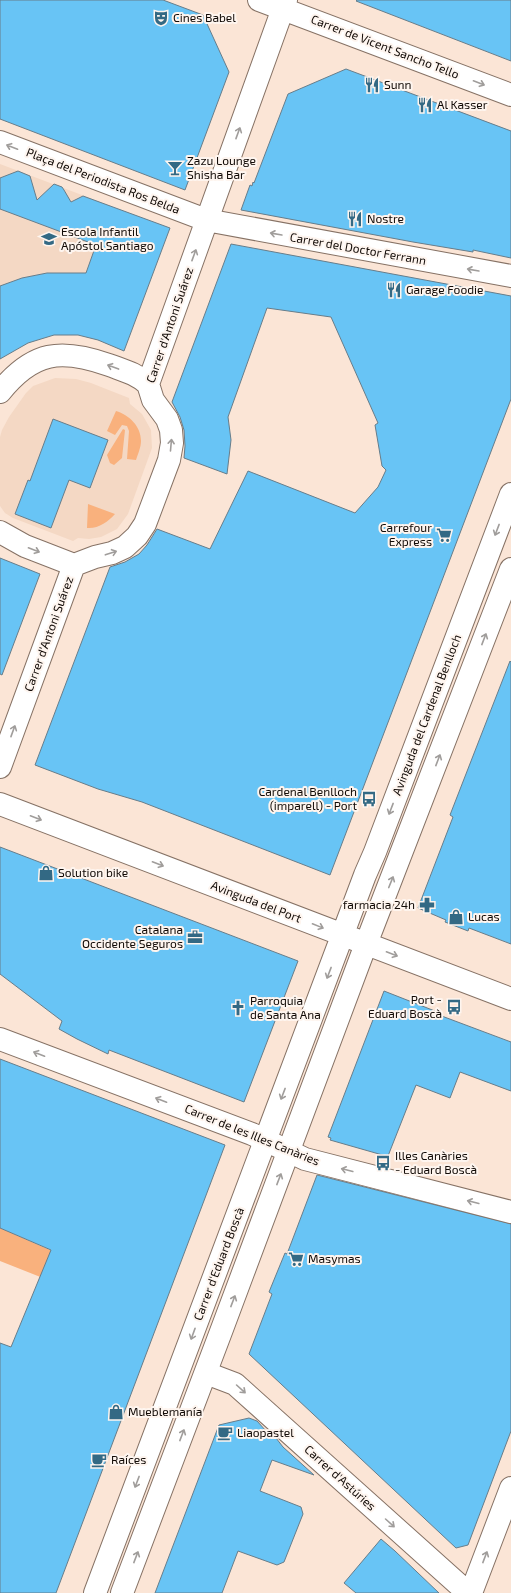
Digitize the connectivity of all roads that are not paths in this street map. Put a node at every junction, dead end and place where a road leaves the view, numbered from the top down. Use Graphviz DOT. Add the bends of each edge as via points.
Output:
graph roads {
  1 [pos="259,0"];
  2 [pos="284,4"];
  3 [pos="511,95"];
  4 [pos="0,142"];
  5 [pos="206,220"];
  6 [pos="511,276"];
  7 [pos="148,384"];
  8 [pos="0,392"];
  9 [pos="511,494"];
  10 [pos="0,532"];
  11 [pos="74,565"];
  12 [pos="511,569"];
  13 [pos="0,767"];
  14 [pos="0,804"];
  15 [pos="342,936"];
  16 [pos="366,944"];
  17 [pos="511,999"];
  18 [pos="0,1039"];
  19 [pos="265,1140"];
  20 [pos="289,1152"];
  21 [pos="511,1212"];
  22 [pos="206,1373"];
  23 [pos="511,1488"];
  24 [pos="95,1593"];
  25 [pos="122,1593"];
  26 [pos="468,1593"];
  27 [pos="471,1593"];
  1 -- 2 [label="street, Carrer de Vicent Sancho Tello"];
  2 -- 3 [label="street, Carrer de Vicent Sancho Tello, one-way"];
  5 -- 2 [label="street, Carrer d'Antoni Suárez, one-way"];
  5 -- 4 [label="street, Plaça del Periodista Ros Belda, one-way"];
  6 -- 5 [label="street, Carrer del Doctor Ferrann, one-way"];
  7 -- 5 [label="street, Carrer d'Antoni Suárez, one-way"];
  7 -- 8 [label="street, one-way" via="138,376 92,359 57,355 23,368"];
  11 -- 7 [label="street, Carrer d'Antoni Suárez, one-way" via="125,547 145,524 169,460 172,443 167,418 153,400"];
  9 -- 15 [label="street, Avinguda del Cardenal Benlloch, one-way"];
  10 -- 11 [label="street, one-way" via="27,547"];
  13 -- 11 [label="street, Carrer d'Antoni Suárez, one-way"];
  16 -- 12 [label="street, one-way"];
  14 -- 15 [label="street, Avinguda del Port, one-way"];
  15 -- 16 [label="street, Avinguda del Port"];
  15 -- 19 [label="street, Carrer d'Eduard Boscà, one-way"];
  16 -- 17 [label="street, Avinguda del Port, one-way"];
  16 -- 20 [label="street"];
  19 -- 18 [label="street, Carrer de les Illes Canàries, one-way"];
  19 -- 20 [label="street, Carrer de les Illes Canàries"];
  19 -- 24 [label="street, Carrer d'Eduard Boscà, one-way"];
  21 -- 20 [label="street, Carrer de les Illes Canàries, one-way" via="305,1159"];
  22 -- 20 [label="street, one-way"];
  25 -- 22 [label="street, one-way"];
  22 -- 26 [label="street, Carrer d'Astúries, one-way" via="235,1384"];
  27 -- 23 [label="street, one-way"];
}
